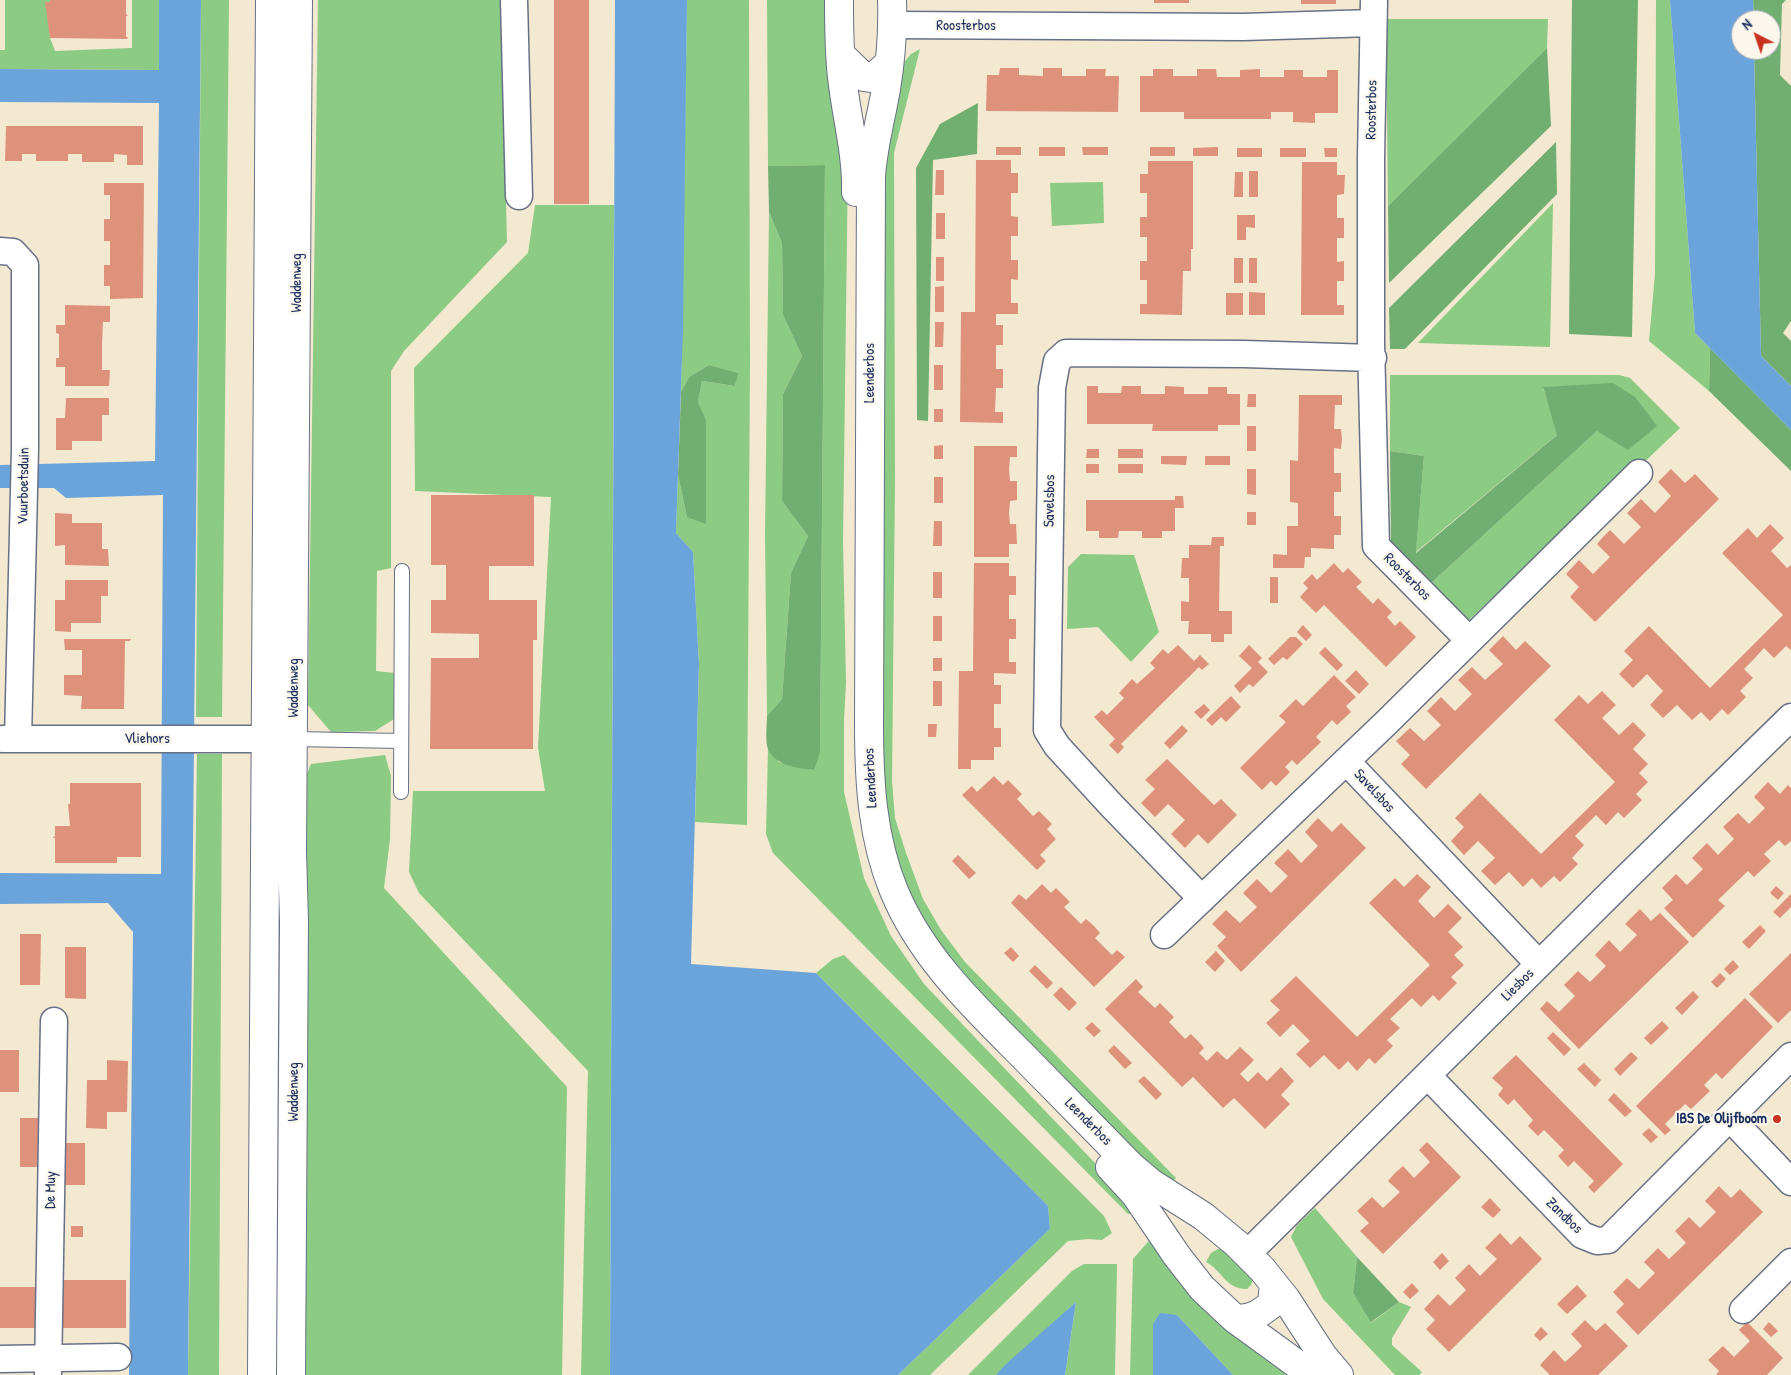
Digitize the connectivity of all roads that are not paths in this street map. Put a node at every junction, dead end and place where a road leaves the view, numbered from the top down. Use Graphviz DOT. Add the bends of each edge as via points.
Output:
graph roads {
  1 [pos="270,0"];
  2 [pos="298,0"];
  3 [pos="514,0"];
  4 [pos="840,0"];
  5 [pos="1374,11"];
  6 [pos="892,13"];
  7 [pos="840,55"];
  8 [pos="889,63"];
  9 [pos="519,196"];
  10 [pos="0,251"];
  11 [pos="1373,358"];
  12 [pos="1639,473"];
  13 [pos="402,571"];
  14 [pos="1470,640"];
  15 [pos="1786,730"];
  16 [pos="9,739"];
  17 [pos="265,739"];
  18 [pos="294,739"];
  19 [pos="401,741"];
  20 [pos="1346,761"];
  21 [pos="401,792"];
  22 [pos="1202,899"];
  23 [pos="1164,935"];
  24 [pos="1539,964"];
  25 [pos="54,1022"];
  26 [pos="1791,1056"];
  27 [pos="1428,1076"];
  28 [pos="1730,1118"];
  29 [pos="1791,1182"];
  30 [pos="1216,1227"];
  31 [pos="1247,1254"];
  32 [pos="1177,1256"];
  33 [pos="1791,1262"];
  34 [pos="1274,1284"];
  35 [pos="1743,1310"];
  36 [pos="1235,1319"];
  37 [pos="118,1357"];
  38 [pos="0,1359"];
  39 [pos="48,1367"];
  40 [pos="262,1375"];
  41 [pos="291,1375"];
  42 [pos="1312,1375"];
  43 [pos="1339,1375"];
  1 -- 17 [label="main road, Waddenweg"];
  2 -- 18 [label="main road, Waddenweg"];
  3 -- 9 [label="street"];
  4 -- 7 [label="main road, Leenderbos"];
  5 -- 6 [label="street, Roosterbos" via="1244,27"];
  5 -- 11 [label="street, Roosterbos" via="1371,158"];
  6 -- 8 [label="main road, Leenderbos"];
  7 -- 8 [label="main road" via="864,77 872,78"];
  7 -- 32 [label="main road, Leenderbos" via="856,182 854,775 857,820 869,873 915,959 941,994 1135,1194"];
  8 -- 30 [label="main road, Leenderbos" via="871,176 869,772 881,852 894,891 912,928 965,998 1132,1167"];
  10 -- 16 [label="street, Vuurboetsduin" via="13,252 26,266 25,449"];
  11 -- 14 [label="street, Roosterbos" via="1376,546"];
  11 -- 22 [label="street, Savelsbos" via="1066,353 1057,361 1052,388 1047,730 1057,746 1112,806"];
  12 -- 14 [label="street"];
  13 -- 19 [label="lane"];
  14 -- 20 [label="street"];
  15 -- 24 [label="street, Liesbos"];
  16 -- 17 [label="street, Vliehors"];
  17 -- 18 [label="street, Vliehors"];
  17 -- 40 [label="main road, Waddenweg"];
  18 -- 19 [label="lane"];
  18 -- 41 [label="main road, Waddenweg"];
  19 -- 21 [label="lane"];
  20 -- 22 [label="street, Savelsbos"];
  20 -- 24 [label="street, Savelsbos"];
  22 -- 23 [label="street, Savelsbos"];
  24 -- 27 [label="street, Liesbos"];
  25 -- 39 [label="street, De Muy"];
  26 -- 28 [label="street, Zandbos"];
  27 -- 28 [label="street, Zandbos" via="1582,1235 1597,1241 1608,1240"];
  27 -- 31 [label="street, Liesbos"];
  28 -- 29 [label="street"];
  30 -- 31 [label="main road, Leenderbos"];
  30 -- 32 [label="main road" via="1194,1224 1181,1239"];
  31 -- 34 [label="main road, Leenderbos"];
  32 -- 36 [label="main road, Leenderbos" via="1202,1288"];
  33 -- 35 [label="street"];
  34 -- 36 [label="main road" via="1272,1304 1259,1315"];
  34 -- 43 [label="main road, Leenderbos"];
  36 -- 42 [label="main road, Leenderbos"];
  37 -- 39 [label="street"];
  38 -- 39 [label="street"];
}
